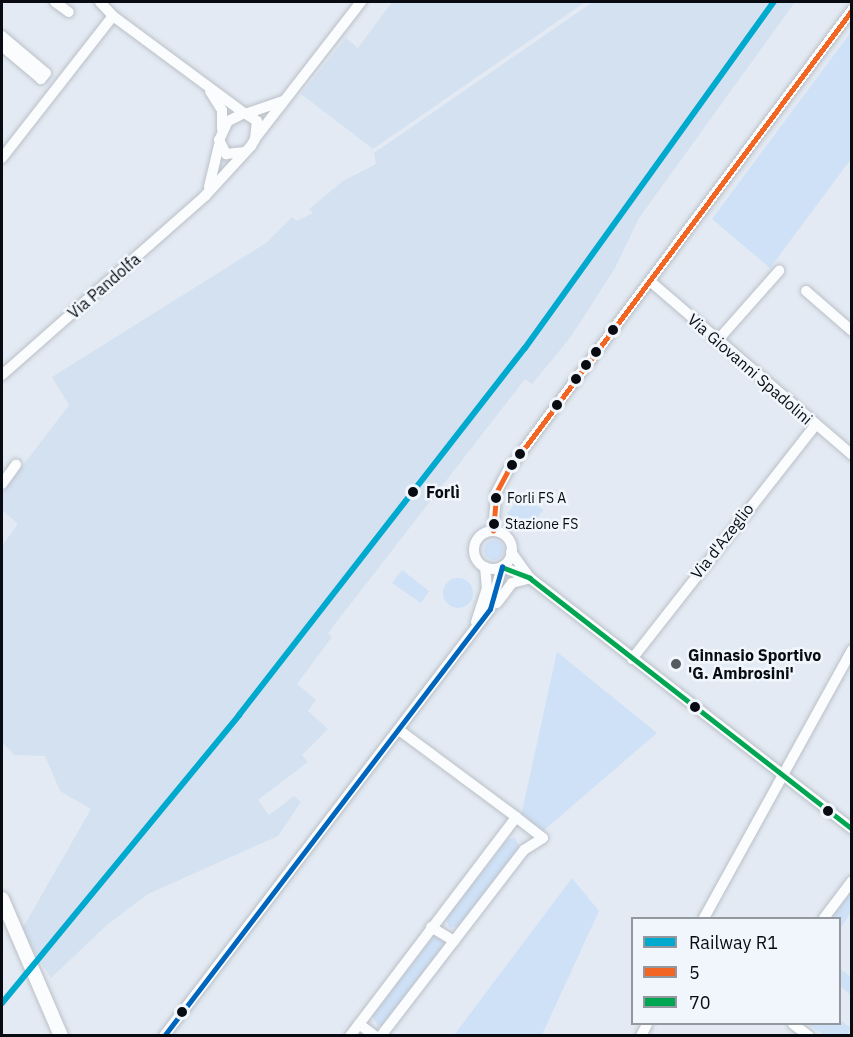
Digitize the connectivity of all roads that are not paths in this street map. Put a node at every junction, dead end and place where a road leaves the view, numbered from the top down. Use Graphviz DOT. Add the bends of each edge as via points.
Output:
graph roads {
  1 [pos="55,2"];
  2 [pos="100,2"];
  3 [pos="361,2"];
  4 [pos="852,9"];
  5 [pos="69,12"];
  6 [pos="113,16"];
  7 [pos="2,36"];
  8 [pos="2,46"];
  9 [pos="206,86"];
  10 [pos="288,98"];
  11 [pos="246,113"];
  12 [pos="222,130"];
  13 [pos="255,139"];
  14 [pos="219,145"];
  15 [pos="245,152"];
  16 [pos="2,158"];
  17 [pos="205,196"];
  18 [pos="778,271"];
  19 [pos="651,282"];
  20 [pos="806,291"];
  21 [pos="852,331"];
  22 [pos="717,342"];
  23 [pos="2,375"];
  24 [pos="815,426"];
  25 [pos="852,454"];
  26 [pos="16,465"];
  27 [pos="2,484"];
  28 [pos="493,531"];
  29 [pos="512,552"];
  30 [pos="485,567"];
  31 [pos="502,567"];
  32 [pos="530,578"];
  33 [pos="490,609"];
  34 [pos="473,629"];
  35 [pos="852,650"];
  36 [pos="632,659"];
  37 [pos="399,730"];
  38 [pos="783,776"];
  39 [pos="516,817"];
  40 [pos="852,829"];
  41 [pos="852,881"];
  42 [pos="2,898"];
  43 [pos="705,917"];
  44 [pos="825,917"];
  45 [pos="431,927"];
  46 [pos="454,941"];
  47 [pos="359,1024"];
  48 [pos="796,1025"];
  49 [pos="61,1035"];
  50 [pos="164,1035"];
  51 [pos="350,1035"];
  52 [pos="375,1035"];
  53 [pos="381,1035"];
  54 [pos="809,1035"];
  1 -- 5 [label="street"];
  2 -- 6 [label="street"];
  3 -- 10 [label="street, Via Pandolfa"];
  4 -- 19 [label="street"];
  6 -- 9 [label="street"];
  6 -- 16 [label="street"];
  7 -- 8 [label="street" via="46,73 41,79"];
  9 -- 11 [label="street"];
  9 -- 12 [label="street" via="222,110"];
  10 -- 11 [label="street, Via Pandolfa" via="272,108"];
  10 -- 13 [label="street, Via Pandolfa"];
  11 -- 12 [label="street, Via Pandolfa" via="228,122"];
  11 -- 13 [label="street" via="257,121"];
  12 -- 14 [label="street, Via Pandolfa"];
  13 -- 15 [label="street, Via Pandolfa"];
  14 -- 15 [label="street" via="231,156"];
  14 -- 17 [label="street, Via Pandolfa" via="214,177"];
  15 -- 17 [label="street, Via Pandolfa"];
  17 -- 23 [label="street, Via Pandolfa"];
  18 -- 22 [label="street"];
  19 -- 22 [label="street, Via Giovanni Spadolini"];
  19 -- 28 [label="street" via="501,482 493,502"];
  20 -- 21 [label="street"];
  22 -- 24 [label="street, Via Giovanni Spadolini"];
  24 -- 25 [label="street, Via Giovanni Spadolini"];
  24 -- 36 [label="street, Via d'Azeglio"];
  26 -- 27 [label="street"];
  28 -- 29 [label="street" via="509,540"];
  28 -- 30 [label="street" via="481,535 474,547 476,559"];
  29 -- 31 [label="street"];
  29 -- 32 [label="street"];
  30 -- 31 [label="street"];
  30 -- 34 [label="street" via="487,589"];
  31 -- 32 [label="street"];
  31 -- 33 [label="street"];
  32 -- 33 [label="street" via="512,583"];
  32 -- 36 [label="street"];
  33 -- 34 [label="street"];
  34 -- 37 [label="street"];
  35 -- 38 [label="street"];
  36 -- 38 [label="street"];
  37 -- 39 [label="street"];
  37 -- 50 [label="street"];
  38 -- 40 [label="street"];
  38 -- 43 [label="street"];
  39 -- 45 [label="street"];
  39 -- 46 [label="street" via="543,838 525,850"];
  41 -- 44 [label="street"];
  42 -- 49 [label="main road"];
  45 -- 46 [label="street"];
  45 -- 47 [label="street"];
  46 -- 53 [label="street"];
  47 -- 51 [label="street"];
  47 -- 52 [label="street"];
  48 -- 54 [label="street"];
}
